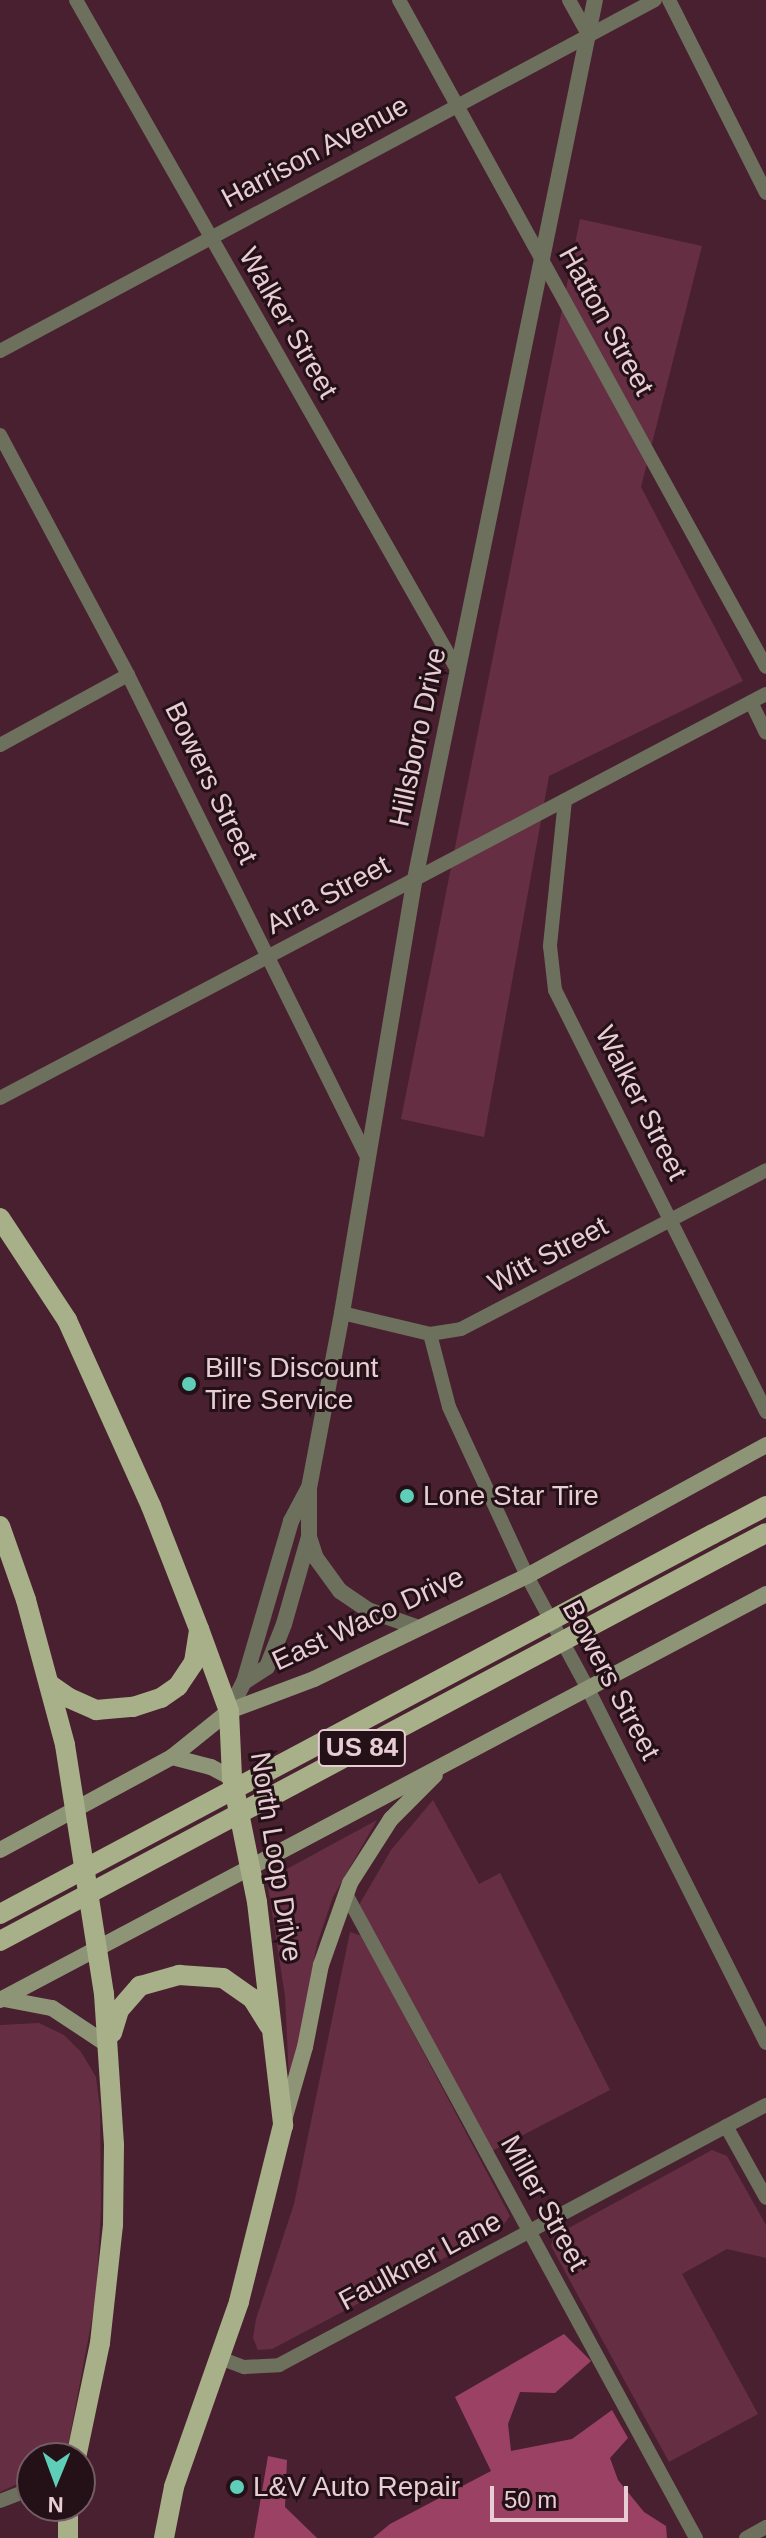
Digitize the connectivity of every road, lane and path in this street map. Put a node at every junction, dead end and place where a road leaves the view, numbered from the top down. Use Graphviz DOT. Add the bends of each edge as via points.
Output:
graph roads {
  1 [pos="76,0"];
  2 [pos="399,0"];
  3 [pos="569,0"];
  4 [pos="595,0"];
  5 [pos="655,0"];
  6 [pos="669,0"];
  7 [pos="589,36"];
  8 [pos="458,106"];
  9 [pos="764,183"];
  10 [pos="209,239"];
  11 [pos="540,256"];
  12 [pos="0,351"];
  13 [pos="0,435"];
  14 [pos="766,667"];
  15 [pos="458,671"];
  16 [pos="128,675"];
  17 [pos="766,694"];
  18 [pos="751,702"];
  19 [pos="766,733"];
  20 [pos="0,745"];
  21 [pos="565,800"];
  22 [pos="415,879"];
  23 [pos="268,957"];
  24 [pos="0,1098"];
  25 [pos="368,1159"];
  26 [pos="766,1170"];
  27 [pos="0,1218"];
  28 [pos="671,1220"];
  29 [pos="342,1313"];
  30 [pos="430,1334"];
  31 [pos="766,1412"];
  32 [pos="766,1445"];
  33 [pos="309,1488"];
  34 [pos="766,1506"];
  35 [pos="0,1526"];
  36 [pos="766,1533"];
  37 [pos="309,1537"];
  38 [pos="527,1576"];
  39 [pos="766,1594"];
  40 [pos="416,1627"];
  41 [pos="199,1629"];
  42 [pos="244,1682"];
  43 [pos="49,1684"];
  44 [pos="588,1689"];
  45 [pos="229,1711"];
  46 [pos="172,1757"];
  47 [pos="448,1762"];
  48 [pos="232,1778"];
  49 [pos="77,1811"];
  50 [pos="0,1849"];
  51 [pos="250,1867"];
  52 [pos="346,1894"];
  53 [pos="0,1914"];
  54 [pos="0,1941"];
  55 [pos="99,1947"];
  56 [pos="1,2000"];
  57 [pos="271,2029"];
  58 [pos="766,2043"];
  59 [pos="108,2045"];
  60 [pos="766,2105"];
  61 [pos="283,2125"];
  62 [pos="726,2126"];
  63 [pos="766,2198"];
  64 [pos="530,2231"];
  65 [pos="220,2358"];
  66 [pos="79,2442"];
  67 [pos="766,2527"];
  68 [pos="164,2538"];
  69 [pos="696,2538"];
  70 [pos="746,2538"];
  1 -- 10 [label="street, Walker Street"];
  2 -- 8 [label="street, Hatton Street"];
  3 -- 7 [label="street"];
  4 -- 7 [label="street, Hillsboro Drive"];
  5 -- 7 [label="street, Harrison Avenue"];
  6 -- 9 [label="street"];
  7 -- 8 [label="street, Harrison Avenue"];
  7 -- 11 [label="street, Hillsboro Drive"];
  8 -- 10 [label="street, Harrison Avenue"];
  8 -- 11 [label="street, Hatton Street"];
  10 -- 12 [label="street, Harrison Avenue"];
  10 -- 15 [label="street, Walker Street"];
  11 -- 14 [label="street, Hatton Street"];
  11 -- 15 [label="street, Hillsboro Drive"];
  13 -- 16 [label="street, Bowers Street"];
  15 -- 22 [label="street, Hillsboro Drive"];
  16 -- 20 [label="street"];
  16 -- 23 [label="street, Bowers Street"];
  17 -- 18 [label="street, Arra Street"];
  18 -- 19 [label="street"];
  18 -- 21 [label="street, Arra Street"];
  21 -- 22 [label="street, Arra Street"];
  21 -- 28 [label="street, Walker Street" via="550,946 555,990"];
  22 -- 23 [label="street, Arra Street"];
  22 -- 25 [label="street, Hillsboro Drive"];
  23 -- 24 [label="street, Arra Street"];
  23 -- 25 [label="street, Bowers Street"];
  25 -- 29 [label="street, Hillsboro Drive"];
  26 -- 28 [label="street, Witt Street"];
  27 -- 41 [label="main road, North Loop Drive" via="67,1320 151,1506"];
  28 -- 30 [label="street, Witt Street" via="461,1329"];
  28 -- 31 [label="street, Walker Street"];
  29 -- 30 [label="street, Witt Street"];
  29 -- 33 [label="street, Hillsboro Drive"];
  30 -- 38 [label="street, Bowers Street" via="449,1407"];
  32 -- 38 [label="main road, East Waco Drive"];
  33 -- 37 [label="street, Hillsboro Drive"];
  33 -- 42 [label="street, Hillsboro Drive" via="291,1521"];
  34 -- 53 [label="main road, US 84, bridge"];
  35 -- 43 [label="main road"];
  36 -- 54 [label="main road, US 84, bridge"];
  37 -- 40 [label="street" via="316,1558 340,1591 368,1610"];
  37 -- 42 [label="street, Hillsboro Drive" via="267,1667"];
  38 -- 40 [label="main road, East Waco Drive"];
  38 -- 44 [label="street, Bowers Street"];
  39 -- 44 [label="main road"];
  40 -- 45 [label="main road, East Waco Drive" via="314,1679"];
  41 -- 43 [label="main road" via="194,1662 178,1686 161,1698 96,1710"];
  41 -- 45 [label="main road, North Loop Drive"];
  42 -- 45 [label="street, Hillsboro Drive"];
  43 -- 49 [label="main road"];
  44 -- 47 [label="main road"];
  44 -- 58 [label="street, Bowers Street"];
  45 -- 46 [label="main road, East Waco Drive"];
  45 -- 48 [label="main road, North Loop Drive"];
  46 -- 48 [label="main road"];
  46 -- 49 [label="main road, East Waco Drive"];
  47 -- 51 [label="main road"];
  47 -- 52 [label="main road" via="391,1819"];
  48 -- 51 [label="main road, North Loop Drive"];
  49 -- 50 [label="main road, East Waco Drive"];
  49 -- 55 [label="main road"];
  51 -- 55 [label="main road"];
  51 -- 57 [label="main road, North Loop Drive"];
  52 -- 61 [label="main road" via="321,1965"];
  52 -- 64 [label="street, Miller Street"];
  55 -- 56 [label="main road"];
  55 -- 59 [label="main road"];
  56 -- 59 [label="main road" via="52,2008"];
  57 -- 59 [label="main road" via="252,1998 223,1978 179,1975 140,1986 119,2010"];
  57 -- 61 [label="main road, North Loop Drive"];
  59 -- 66 [label="main road" via="113,2225 100,2343"];
  60 -- 62 [label="street, Faulkner Lane"];
  61 -- 65 [label="main road, North Loop Drive"];
  62 -- 63 [label="street"];
  62 -- 64 [label="street, Faulkner Lane"];
  64 -- 65 [label="street, Faulkner Lane" via="279,2365 244,2367"];
  64 -- 69 [label="street, Miller Street"];
  65 -- 68 [label="main road, North Loop Drive" via="174,2487"];
  67 -- 70 [label="street"];
}
